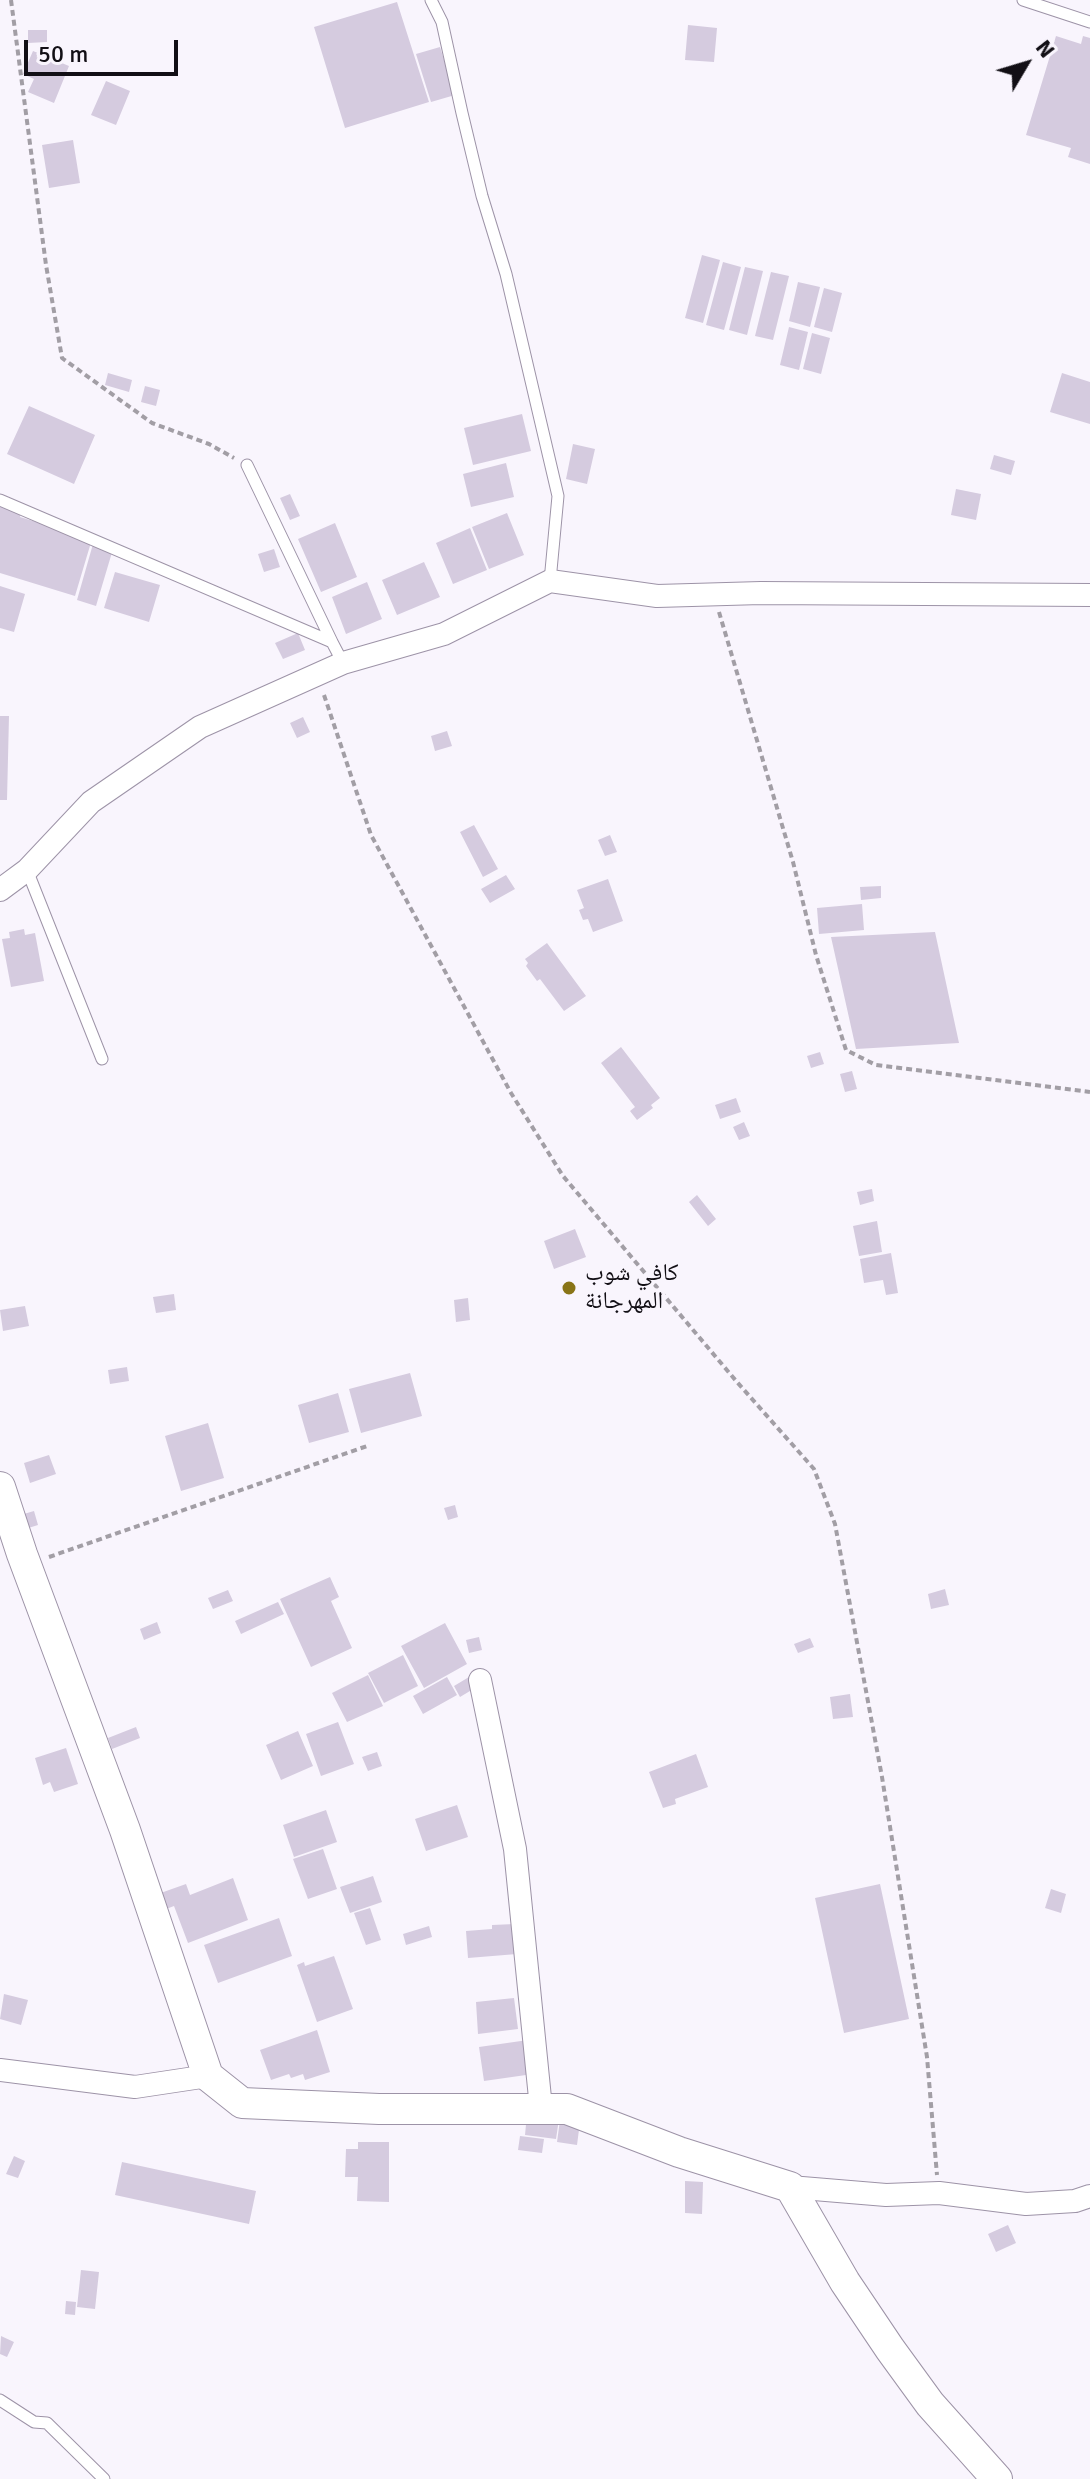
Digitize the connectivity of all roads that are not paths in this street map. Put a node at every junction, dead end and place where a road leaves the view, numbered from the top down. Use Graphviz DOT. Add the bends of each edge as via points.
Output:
graph roads {
  1 [pos="431,0"];
  2 [pos="1023,0"];
  3 [pos="1090,22"];
  4 [pos="247,465"];
  5 [pos="0,500"];
  6 [pos="550,581"];
  7 [pos="1090,595"];
  8 [pos="332,642"];
  9 [pos="343,663"];
  10 [pos="27,870"];
  11 [pos="0,890"];
  12 [pos="102,1059"];
  13 [pos="0,1487"];
  14 [pos="480,1680"];
  15 [pos="0,2070"];
  16 [pos="208,2076"];
  17 [pos="541,2108"];
  18 [pos="790,2187"];
  19 [pos="1090,2196"];
  20 [pos="0,2400"];
  21 [pos="104,2479"];
  22 [pos="997,2479"];
  1 -- 6 [label="lane" via="442,22 558,496"];
  2 -- 3 [label="lane"];
  4 -- 8 [label="lane"];
  5 -- 8 [label="lane"];
  6 -- 7 [label="street" via="657,596"];
  6 -- 9 [label="street" via="444,634"];
  8 -- 9 [label="lane"];
  9 -- 10 [label="street" via="200,727 91,802"];
  10 -- 11 [label="street"];
  10 -- 12 [label="lane"];
  13 -- 16 [label="street"];
  14 -- 17 [label="street" via="515,1849"];
  15 -- 16 [label="street" via="135,2087"];
  16 -- 17 [label="street" via="242,2103"];
  17 -- 18 [label="street" via="567,2109"];
  18 -- 19 [label="street" via="886,2195 939,2193 1026,2204"];
  18 -- 22 [label="street" via="890,2349 930,2404"];
  20 -- 21 [label="lane" via="34,2422 47,2423"];
}
